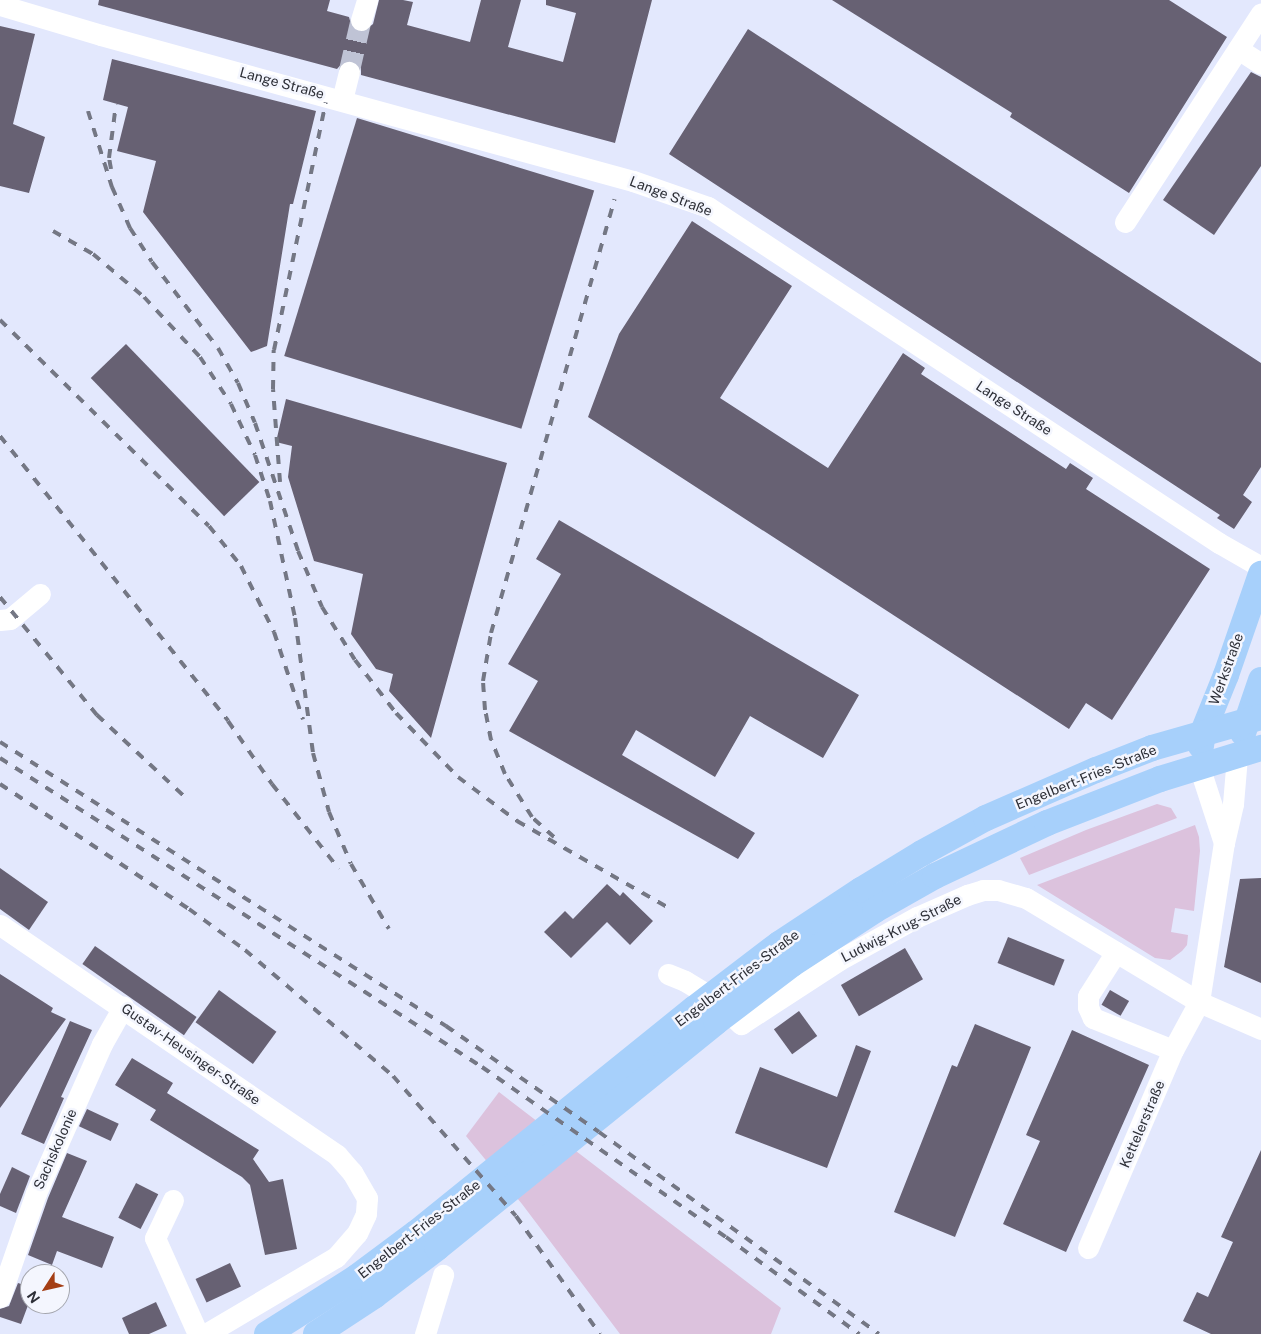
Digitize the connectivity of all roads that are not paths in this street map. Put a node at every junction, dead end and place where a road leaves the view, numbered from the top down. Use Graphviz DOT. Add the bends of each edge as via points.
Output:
graph roads {
  1 [pos="0,5"];
  2 [pos="1261,13"];
  3 [pos="1238,49"];
  4 [pos="1261,64"];
  5 [pos="349,72"];
  6 [pos="342,100"];
  7 [pos="1126,222"];
  8 [pos="1261,567"];
  9 [pos="1261,574"];
  10 [pos="40,594"];
  11 [pos="0,620"];
  12 [pos="1261,680"];
  13 [pos="1254,719"];
  14 [pos="1203,732"];
  15 [pos="1249,752"];
  16 [pos="1199,766"];
  17 [pos="1224,843"];
  18 [pos="0,925"];
  19 [pos="1116,952"];
  20 [pos="668,974"];
  21 [pos="1199,1002"];
  22 [pos="123,1007"];
  23 [pos="1261,1029"];
  24 [pos="1174,1050"];
  25 [pos="173,1200"];
  26 [pos="1088,1248"];
  27 [pos="443,1275"];
  28 [pos="0,1297"];
  29 [pos="198,1334"];
  30 [pos="206,1334"];
  31 [pos="267,1334"];
  32 [pos="316,1334"];
  33 [pos="425,1334"];
  1 -- 6 [label="street, Lange Straße"];
  2 -- 3 [label="street"];
  3 -- 4 [label="street"];
  3 -- 7 [label="street"];
  5 -- 6 [label="street"];
  6 -- 8 [label="street, Lange Straße" via="633,180 708,207 1219,543"];
  9 -- 14 [label="main road, Werkstraße"];
  10 -- 11 [label="street" via="10,619"];
  12 -- 13 [label="main road"];
  13 -- 14 [label="main road, Engelbert-Fries-Straße"];
  13 -- 15 [label="main road"];
  14 -- 16 [label="main road, Werkstraße"];
  14 -- 31 [label="main road, Engelbert-Fries-Straße" via="1096,770 986,818 922,853 779,944 416,1233 357,1277"];
  15 -- 16 [label="main road, Engelbert-Fries-Straße"];
  15 -- 17 [label="street, Kettelerstraße"];
  16 -- 17 [label="street, Kettelerstraße"];
  16 -- 32 [label="main road, Engelbert-Fries-Straße" via="1101,800 999,844 875,910 792,964 437,1248 374,1296"];
  17 -- 21 [label="street, Kettelerstraße"];
  18 -- 22 [label="street, Gustav-Heusinger-Straße"];
  19 -- 20 [label="street, Ludwig-Krug-Straße" via="1026,898 998,890 983,890 917,917 860,948 741,1024 710,996 685,980"];
  19 -- 21 [label="street, Ludwig-Krug-Straße"];
  19 -- 24 [label="street" via="1088,996 1088,1008 1093,1018"];
  21 -- 23 [label="street"];
  21 -- 24 [label="street, Kettelerstraße"];
  22 -- 28 [label="street, Sachskolonie" via="102,1044 36,1193"];
  22 -- 30 [label="street, Gustav-Heusinger-Straße" via="337,1154 367,1198 366,1214 357,1233 336,1257"];
  24 -- 26 [label="street, Kettelerstraße"];
  25 -- 29 [label="street" via="154,1238"];
  27 -- 33 [label="street"];
}
